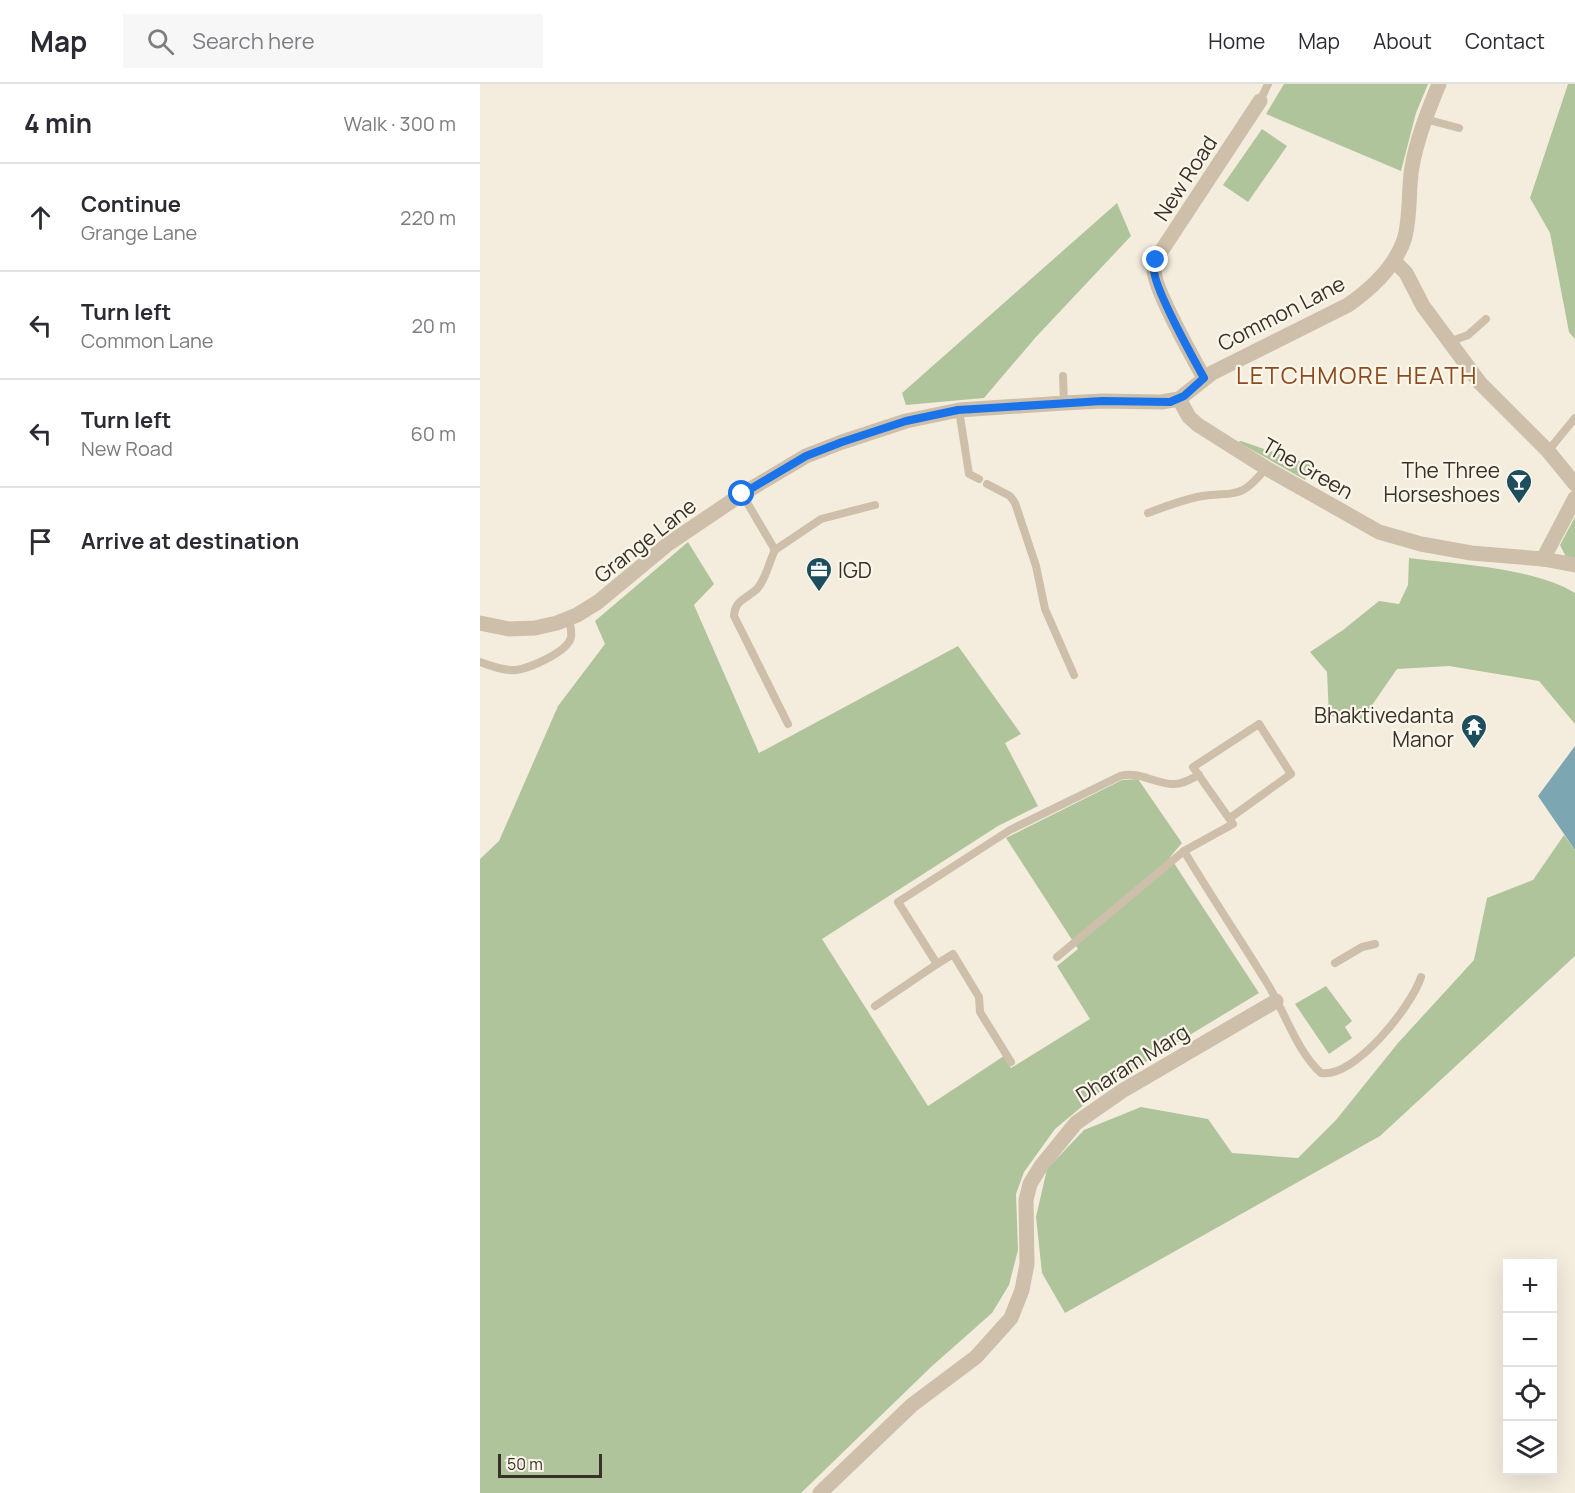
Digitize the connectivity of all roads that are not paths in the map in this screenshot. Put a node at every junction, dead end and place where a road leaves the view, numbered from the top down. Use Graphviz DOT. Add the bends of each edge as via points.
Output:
graph roads {
  1 [pos="1268,84"];
  2 [pos="1439,84"];
  3 [pos="1260,101"];
  4 [pos="1425,119"];
  5 [pos="1459,128"];
  6 [pos="1394,261"];
  7 [pos="1486,319"];
  8 [pos="1449,342"];
  9 [pos="1064,376"];
  10 [pos="1204,378"];
  11 [pos="1179,399"];
  12 [pos="1065,403"];
  13 [pos="958,410"];
  14 [pos="1575,418"];
  15 [pos="1548,451"];
  16 [pos="1266,468"];
  17 [pos="979,479"];
  18 [pos="987,484"];
  19 [pos="1575,484"];
  20 [pos="742,494"];
  21 [pos="1575,498"];
  22 [pos="875,505"];
  23 [pos="1148,513"];
  24 [pos="774,550"];
  25 [pos="1543,559"];
  26 [pos="1575,565"];
  27 [pos="569,618"];
  28 [pos="480,623"];
  29 [pos="480,662"];
  30 [pos="1074,675"];
  31 [pos="788,724"];
  32 [pos="1199,775"];
  33 [pos="1230,818"];
  34 [pos="1184,851"];
  35 [pos="1375,944"];
  36 [pos="1057,957"];
  37 [pos="1335,963"];
  38 [pos="937,964"];
  39 [pos="1421,977"];
  40 [pos="1276,1001"];
  41 [pos="875,1006"];
  42 [pos="1011,1062"];
  43 [pos="820,1493"];
  1 -- 3 [label="lane"];
  2 -- 4 [label="street, Common Lane"];
  3 -- 10 [label="street, New Road" via="1156,260 1154,269 1177,327"];
  4 -- 5 [label="lane"];
  4 -- 6 [label="street, Common Lane" via="1412,166 1404,238"];
  6 -- 8 [label="street" via="1406,273 1423,306"];
  6 -- 10 [label="street, Common Lane" via="1348,305"];
  7 -- 8 [label="lane" via="1468,335"];
  8 -- 15 [label="street" via="1480,383"];
  9 -- 12 [label="lane"];
  10 -- 11 [label="street, Common Lane"];
  11 -- 12 [label="street, Grange Lane"];
  11 -- 16 [label="street, The Green" via="1198,425"];
  12 -- 13 [label="street, Grange Lane"];
  13 -- 17 [label="lane" via="969,474"];
  13 -- 20 [label="street, Grange Lane" via="906,421 842,442 806,456"];
  14 -- 15 [label="lane"];
  15 -- 19 [label="street"];
  16 -- 23 [label="lane" via="1253,484 1237,493 1200,496"];
  16 -- 25 [label="street, The Green" via="1379,532 1471,553"];
  18 -- 30 [label="lane" via="1015,503 1036,566 1045,609"];
  20 -- 24 [label="lane"];
  20 -- 27 [label="street, Grange Lane" via="668,544 598,602"];
  21 -- 25 [label="street"];
  22 -- 24 [label="lane" via="821,519"];
  24 -- 31 [label="lane" via="763,580 738,602 734,616"];
  25 -- 26 [label="street, The Green"];
  27 -- 28 [label="street, Grange Lane" via="535,628 509,629"];
  27 -- 29 [label="lane" via="571,636 555,654 515,670"];
  32 -- 33 [label="lane"];
  32 -- 33 [label="lane" via="1193,767 1259,724 1292,774"];
  32 -- 38 [label="lane" via="1173,785 1133,774 1120,777 1010,830 898,902"];
  33 -- 34 [label="lane" via="1233,824"];
  34 -- 36 [label="lane"];
  34 -- 40 [label="lane"];
  35 -- 37 [label="lane"];
  38 -- 41 [label="lane"];
  38 -- 42 [label="lane" via="953,954 979,997 980,1012"];
  39 -- 40 [label="lane" via="1371,1048 1333,1074 1316,1069"];
  40 -- 43 [label="street, Dharam Marg" via="1122,1091 1076,1123 1030,1184 1026,1200 1027,1263 1011,1318 976,1357 912,1405"];
}
